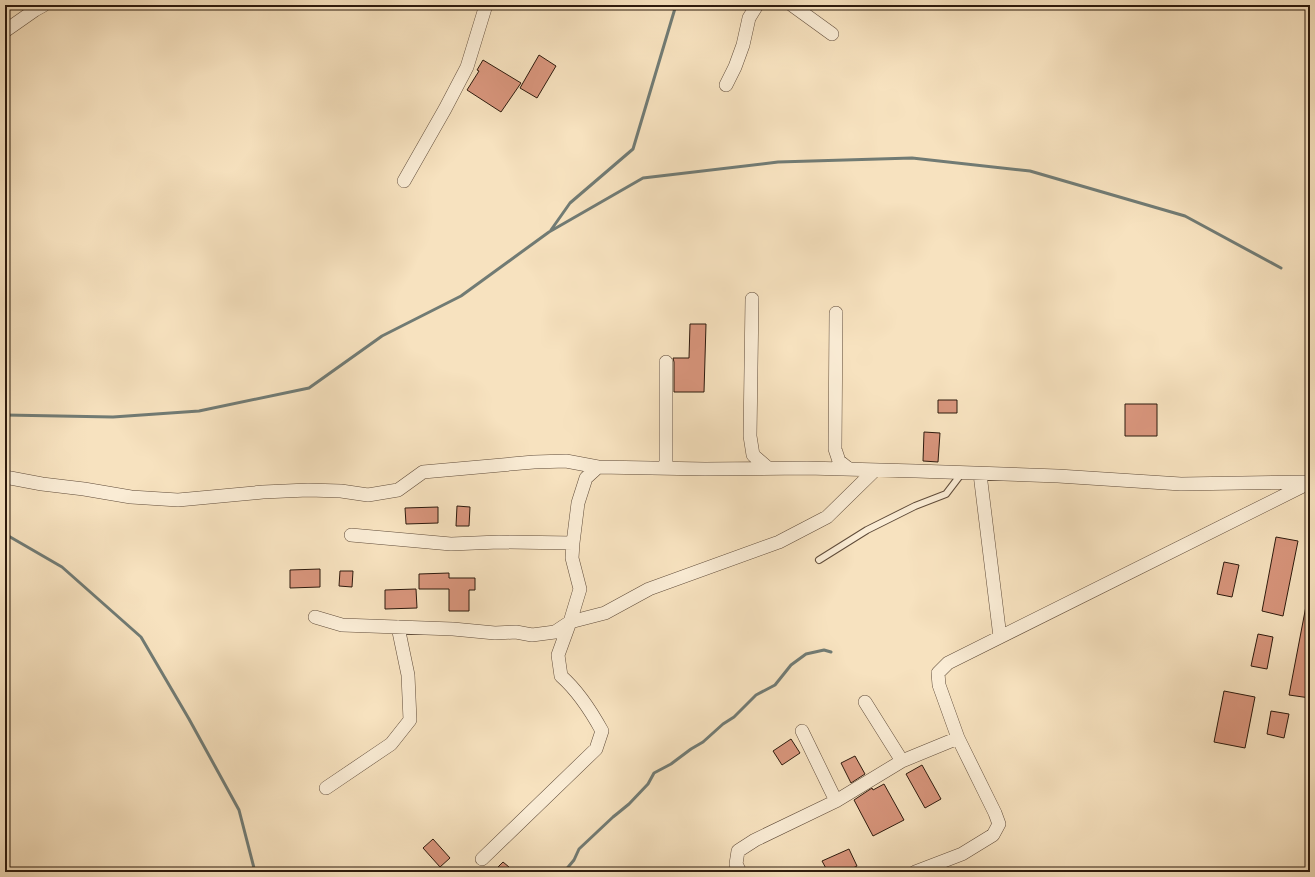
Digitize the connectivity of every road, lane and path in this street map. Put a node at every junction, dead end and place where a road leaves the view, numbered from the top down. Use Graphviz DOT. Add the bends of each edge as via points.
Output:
graph roads {
  1 [pos="44,5"];
  2 [pos="486,5"];
  3 [pos="756,5"];
  4 [pos="792,5"];
  5 [pos="5,31"];
  6 [pos="832,34"];
  7 [pos="726,85"];
  8 [pos="404,181"];
  9 [pos="752,299"];
  10 [pos="836,313"];
  11 [pos="666,362"];
  12 [pos="598,467"];
  13 [pos="666,468"];
  14 [pos="768,468"];
  15 [pos="850,469"];
  16 [pos="875,470"];
  17 [pos="962,473"];
  18 [pos="980,474"];
  19 [pos="5,477"];
  20 [pos="1310,482"];
  21 [pos="351,535"];
  22 [pos="573,543"];
  23 [pos="819,560"];
  24 [pos="314,617"];
  25 [pos="570,622"];
  26 [pos="398,627"];
  27 [pos="1000,637"];
  28 [pos="865,702"];
  29 [pos="802,732"];
  30 [pos="958,738"];
  31 [pos="902,761"];
  32 [pos="326,788"];
  33 [pos="836,801"];
  34 [pos="482,859"];
  35 [pos="740,872"];
  36 [pos="915,872"];
  1 -- 5 [label="street"];
  2 -- 8 [label="street" via="466,67"];
  3 -- 7 [label="street" via="749,18 735,67"];
  4 -- 6 [label="street"];
  9 -- 14 [label="street" via="750,436 753,454"];
  10 -- 15 [label="street" via="835,449 839,461"];
  11 -- 13 [label="street"];
  12 -- 13 [label="street"];
  12 -- 19 [label="street" via="566,461 534,462 424,472 398,490 368,495 308,490 178,500 131,497"];
  12 -- 22 [label="street" via="586,478 578,503"];
  13 -- 14 [label="street"];
  14 -- 15 [label="street"];
  15 -- 16 [label="street"];
  16 -- 17 [label="street"];
  16 -- 25 [label="street" via="827,517 779,542 649,589 605,613"];
  17 -- 18 [label="street"];
  17 -- 23 [label="lane" via="946,494 867,530"];
  18 -- 20 [label="street" via="1181,484"];
  18 -- 27 [label="street"];
  20 -- 27 [label="street"];
  21 -- 22 [label="street" via="451,544"];
  22 -- 25 [label="street" via="572,558 580,589"];
  24 -- 26 [label="street" via="342,625"];
  25 -- 26 [label="street" via="555,632 532,635 516,632"];
  25 -- 34 [label="street" via="558,655 561,676 572,685 602,731 596,749"];
  26 -- 32 [label="street" via="408,675 410,720 391,744"];
  27 -- 30 [label="street" via="948,663 938,673 939,685"];
  28 -- 31 [label="street"];
  29 -- 33 [label="street"];
  30 -- 31 [label="street"];
  30 -- 36 [label="street" via="999,824 993,835 962,854"];
  31 -- 33 [label="street"];
  33 -- 35 [label="street" via="755,840 738,851 736,864"];
}
